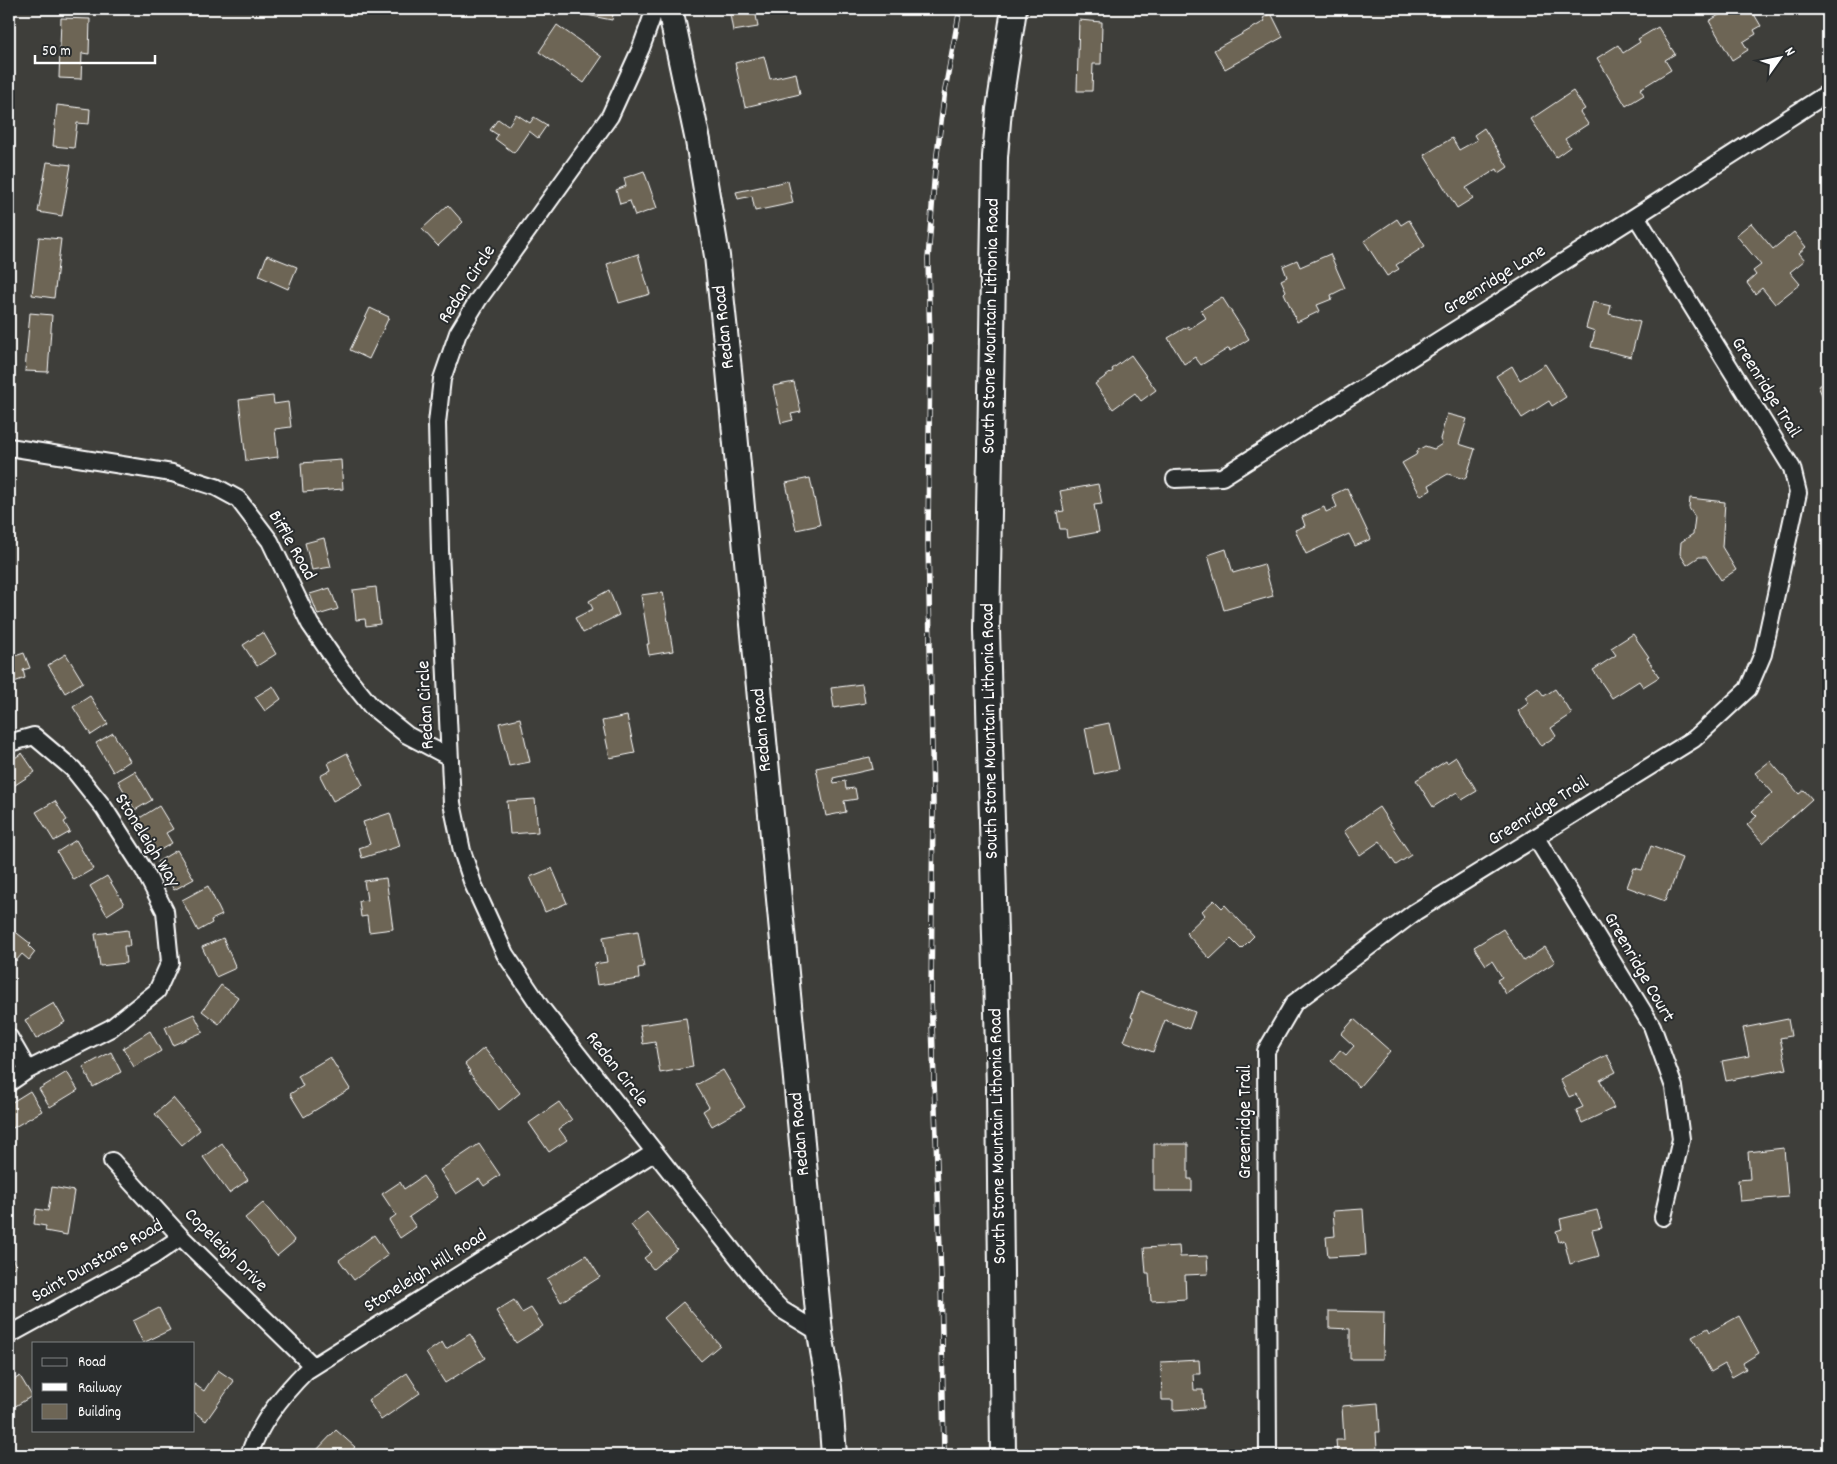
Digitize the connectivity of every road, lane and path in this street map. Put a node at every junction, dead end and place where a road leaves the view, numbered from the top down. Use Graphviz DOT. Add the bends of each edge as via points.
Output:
graph roads {
  1 [pos="655,9"];
  2 [pos="670,9"];
  3 [pos="1014,9"];
  4 [pos="1828,93"];
  5 [pos="1636,216"];
  6 [pos="9,447"];
  7 [pos="1175,479"];
  8 [pos="9,743"];
  9 [pos="449,758"];
  10 [pos="1536,838"];
  11 [pos="9,1037"];
  12 [pos="28,1070"];
  13 [pos="9,1083"];
  14 [pos="655,1152"];
  15 [pos="112,1161"];
  16 [pos="1663,1217"];
  17 [pos="181,1237"];
  18 [pos="820,1333"];
  19 [pos="9,1335"];
  20 [pos="313,1366"];
  21 [pos="249,1455"];
  22 [pos="834,1455"];
  23 [pos="1003,1455"];
  24 [pos="1268,1455"];
  1 -- 9 [label="street, Redan Circle" via="610,116 478,300 458,333 442,379 437,423"];
  2 -- 18 [label="main road, Redan Road" via="698,141 717,256"];
  3 -- 23 [label="main road, South Stone Mountain Lithonia Road" via="995,157 987,630 999,1088"];
  4 -- 5 [label="street, Greenridge Lane"];
  5 -- 7 [label="street, Greenridge Lane" via="1222,476"];
  5 -- 10 [label="street, Greenridge Trail" via="1792,468 1798,493 1763,654 1748,689 1694,740"];
  6 -- 9 [label="street, Biffle Road" via="172,473 216,487 238,499 270,541 310,624 371,706 407,735"];
  8 -- 12 [label="street, Stoneleigh Way" via="34,736 73,769 104,808 144,870 165,911 170,962 157,991 111,1028"];
  9 -- 14 [label="street, Redan Circle" via="452,802 462,851 473,884 505,954 542,1009"];
  10 -- 16 [label="street, Greenridge Court" via="1652,1026 1674,1087 1681,1139"];
  10 -- 24 [label="street, Greenridge Trail" via="1415,912 1294,1003 1266,1051"];
  11 -- 12 [label="street"];
  12 -- 13 [label="street, Stoneleigh Way"];
  14 -- 18 [label="street, Redan Circle" via="769,1297 782,1310"];
  14 -- 20 [label="street, Stoneleigh Hill Road"];
  15 -- 17 [label="street, Copeleigh Drive"];
  17 -- 19 [label="street, Saint Dunstans Road" via="153,1256"];
  17 -- 20 [label="street, Copeleigh Drive"];
  18 -- 22 [label="main road, Redan Road" via="829,1387"];
  20 -- 21 [label="street, Stoneleigh Hill Road" via="274,1407"];
}
